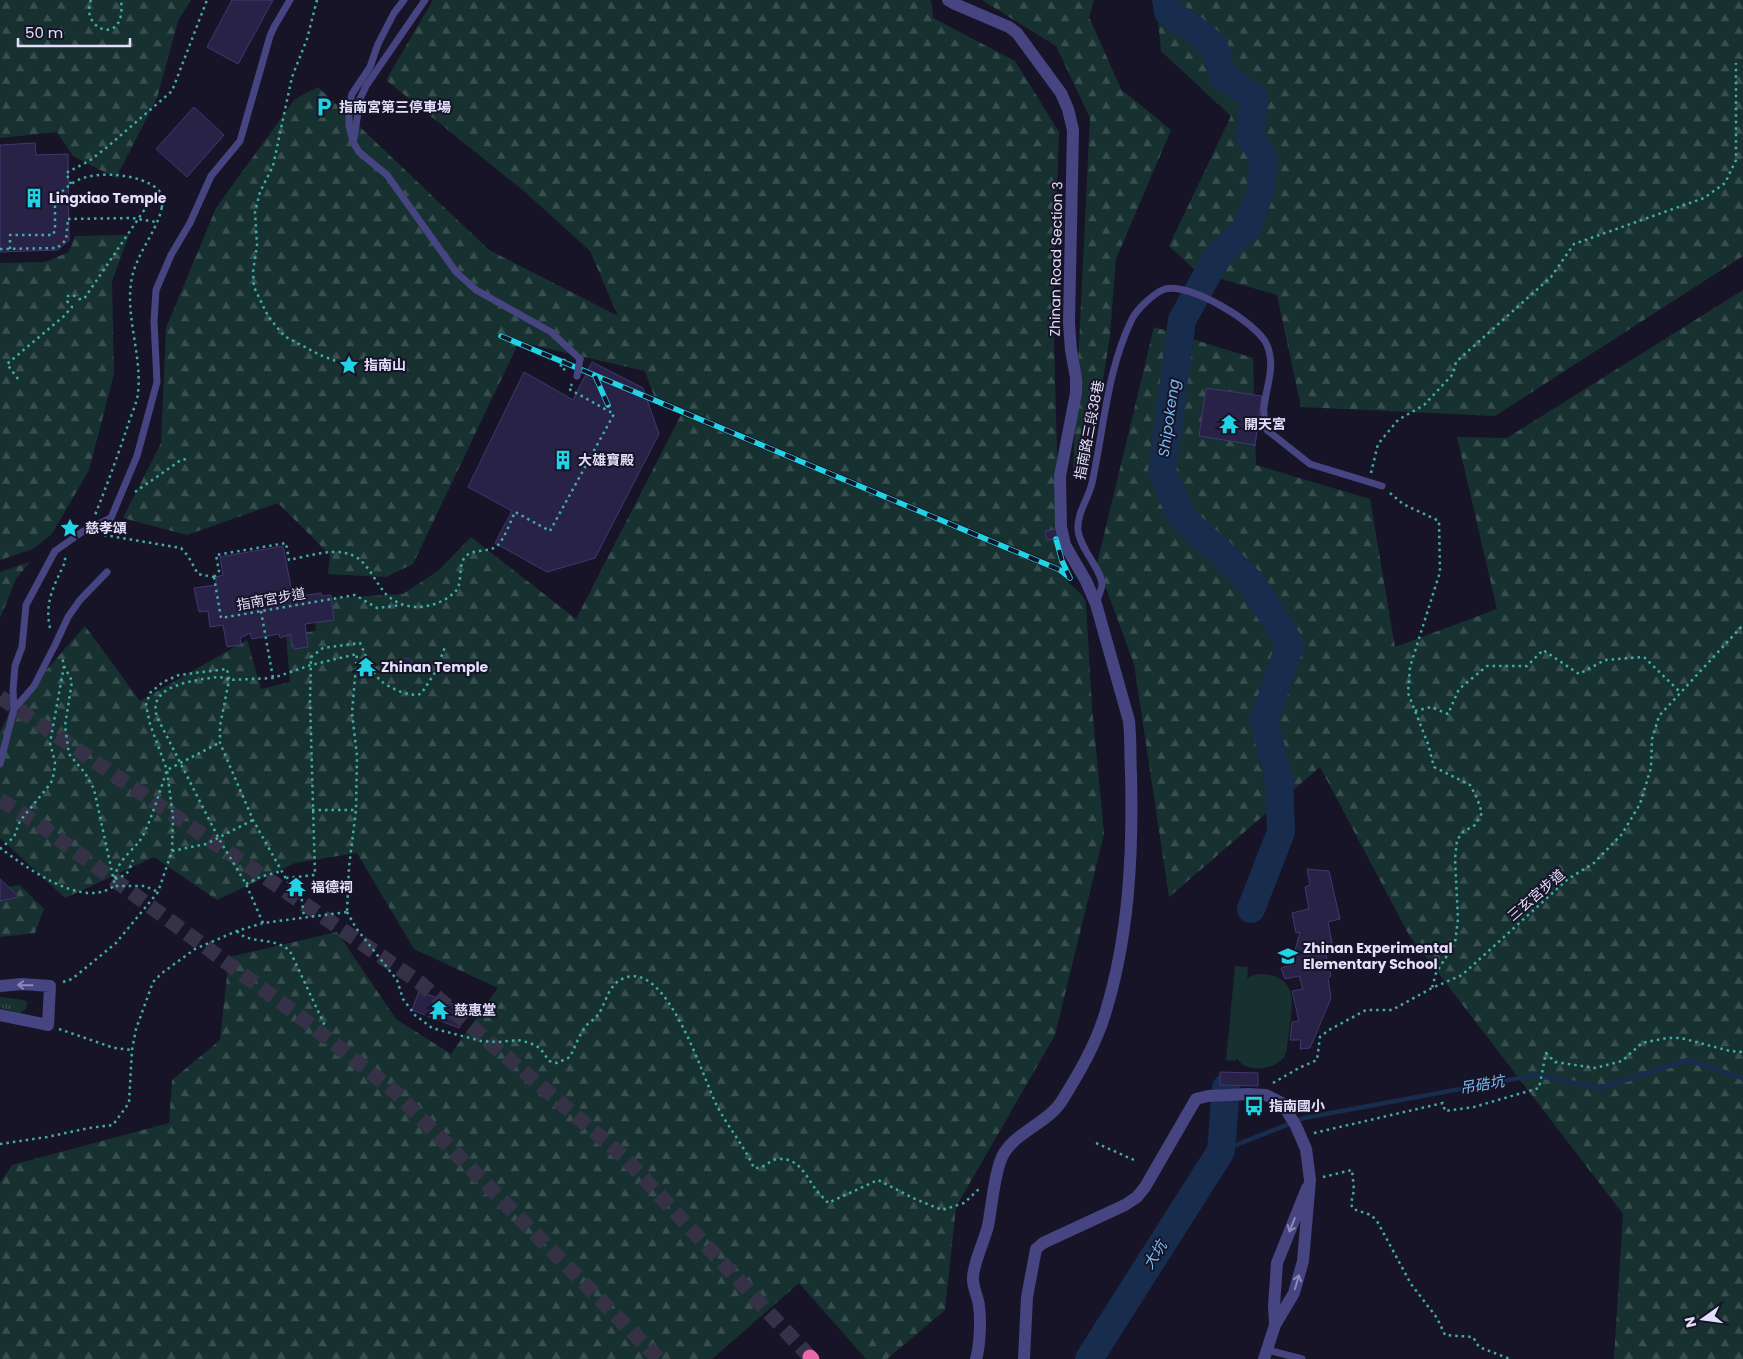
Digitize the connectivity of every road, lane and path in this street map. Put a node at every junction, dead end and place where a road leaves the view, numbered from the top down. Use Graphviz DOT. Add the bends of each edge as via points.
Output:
graph roads {
  1 [pos="91,0"];
  2 [pos="121,0"];
  3 [pos="207,0"];
  4 [pos="290,0"];
  5 [pos="317,0"];
  6 [pos="404,0"];
  7 [pos="425,0"];
  8 [pos="948,0"];
  9 [pos="1736,63"];
  10 [pos="353,142"];
  11 [pos="71,184"];
  12 [pos="163,207"];
  13 [pos="156,222"];
  14 [pos="0,249"];
  15 [pos="10,249"];
  16 [pos="570,350"];
  17 [pos="349,366"];
  18 [pos="577,376"];
  19 [pos="18,379"];
  20 [pos="186,459"];
  21 [pos="1368,481"];
  22 [pos="1382,486"];
  23 [pos="117,504"];
  24 [pos="92,528"];
  25 [pos="55,551"];
  26 [pos="107,572"];
  27 [pos="214,578"];
  28 [pos="1096,604"];
  29 [pos="404,605"];
  30 [pos="261,611"];
  31 [pos="1743,626"];
  32 [pos="56,645"];
  33 [pos="445,647"];
  34 [pos="311,665"];
  35 [pos="64,666"];
  36 [pos="273,678"];
  37 [pos="229,680"];
  38 [pos="1680,692"];
  39 [pos="14,710"];
  40 [pos="1415,711"];
  41 [pos="220,743"];
  42 [pos="0,764"];
  43 [pos="181,764"];
  44 [pos="167,770"];
  45 [pos="312,810"];
  46 [pos="356,810"];
  47 [pos="253,820"];
  48 [pos="219,839"];
  49 [pos="0,849"];
  50 [pos="172,851"];
  51 [pos="133,860"];
  52 [pos="282,871"];
  53 [pos="115,878"];
  54 [pos="286,878"];
  55 [pos="246,884"];
  56 [pos="115,886"];
  57 [pos="158,892"];
  58 [pos="347,912"];
  59 [pos="304,918"];
  60 [pos="263,923"];
  61 [pos="237,931"];
  62 [pos="0,986"];
  63 [pos="50,986"];
  64 [pos="1432,988"];
  65 [pos="0,1014"];
  66 [pos="48,1025"];
  67 [pos="325,1026"];
  68 [pos="132,1050"];
  69 [pos="1743,1052"];
  70 [pos="1262,1095"];
  71 [pos="1298,1131"];
  72 [pos="1096,1143"];
  73 [pos="0,1144"];
  74 [pos="1134,1160"];
  75 [pos="1310,1180"];
  76 [pos="984,1182"];
  77 [pos="1275,1325"];
  78 [pos="1266,1354"];
  79 [pos="976,1359"];
  80 [pos="1024,1359"];
  81 [pos="1302,1359"];
  82 [pos="1510,1359"];
  1 -- 2 [label="path" via="89,12 93,20 98,28 107,31 115,28 119,20"];
  3 -- 11 [label="path" via="172,92 106,148 66,173"];
  4 -- 23 [label="lane" via="270,36 240,141 211,176 156,290 157,382 137,456"];
  5 -- 17 [label="path" via="307,39 292,77 273,166 260,192 255,212 258,245 254,288 268,316 284,336"];
  6 -- 10 [label="lane" via="378,44 370,67 352,94 349,126"];
  7 -- 10 [label="lane" via="366,86 360,99"];
  8 -- 28 [label="street, Zhinan Road Section 3" via="1017,33 1062,93 1068,109 1073,130 1069,323 1076,393 1060,476 1061,527 1066,546"];
  9 -- 21 [label="path" via="1736,160 1725,182 1704,198 1574,244 1551,277 1456,362 1453,374 1424,405 1398,420 1378,444"];
  10 -- 16 [label="lane" via="359,152 387,175 456,272 476,290 550,332"];
  11 -- 12 [label="path" via="106,175 129,176 150,183 163,194"];
  11 -- 15 [label="path" via="55,198 53,234 10,235"];
  12 -- 13 [label="path"];
  12 -- 19 [label="path" via="151,200 84,299 68,296 67,301 72,307 64,316 7,364"];
  13 -- 15 [label="path, bridge" via="132,218 68,219 63,245 57,248"];
  13 -- 24 [label="path" via="134,269 131,283 138,395"];
  14 -- 15 [label="path"];
  16 -- 18 [label="lane, bridge" via="580,359"];
  16 -- 18 [label="path" via="560,367"];
  18 -- 29 [label="path, 指南宮步道" via="569,389 614,414 550,532 516,512 498,546 471,553 465,558 455,592 421,608"];
  20 -- 23 [label="path"];
  21 -- 22 [label="lane"];
  21 -- 28 [label="lane, 指南路三段38巷" via="1310,464 1267,430 1264,410 1272,358 1266,342 1251,325 1209,299 1184,289 1165,289 1148,299 1133,316 1115,361 1091,486 1078,517 1078,532 1102,585"];
  22 -- 40 [label="path" via="1403,504 1439,521 1440,572 1410,667 1408,693"];
  23 -- 24 [label="lane" via="111,518"];
  24 -- 25 [label="lane"];
  24 -- 27 [label="path" via="97,534 181,548 198,574"];
  25 -- 32 [label="path" via="66,560 50,594 48,610 49,627"];
  25 -- 39 [label="lane" via="26,606 22,646 15,666"];
  26 -- 32 [label="lane" via="68,617"];
  27 -- 29 [label="path, 指南宮步道" via="219,572 216,555 286,542 289,560 339,552 356,557 385,593"];
  27 -- 30 [label="path, 指南宮步道" via="221,618"];
  28 -- 79 [label="street, Zhinan Road Section 3" via="1131,737 1130,875 1120,951 1105,1014 1093,1044 1062,1101 1052,1114 1012,1143 1000,1162 988,1226 973,1276 980,1306"];
  29 -- 30 [label="path, 指南宮步道" via="377,608 355,595"];
  30 -- 36 [label="path"];
  31 -- 38 [label="path, 三玄宮步道"];
  32 -- 35 [label="path"];
  32 -- 39 [label="lane" via="34,686"];
  33 -- 34 [label="path" via="436,671 421,694 415,695 401,692 380,680 360,643 323,648 311,657"];
  34 -- 36 [label="path"];
  34 -- 45 [label="path"];
  34 -- 46 [label="path" via="357,654 352,714 357,756"];
  35 -- 49 [label="path" via="50,743 54,762 51,784 20,821 14,836"];
  35 -- 56 [label="path" via="72,681 65,726 69,754 85,772 94,789"];
  36 -- 37 [label="path"];
  37 -- 41 [label="path"];
  37 -- 43 [label="path" via="223,676 186,682 164,691 156,701 157,718"];
  37 -- 44 [label="path" via="227,669 179,675 150,693 146,705 150,724"];
  38 -- 40 [label="path" via="1644,657 1605,660 1579,674 1543,650 1527,666 1487,666 1459,689 1448,714 1431,706"];
  38 -- 64 [label="path, 三玄宮步道" via="1659,716 1652,739 1652,768 1640,804 1622,834 1594,863 1568,879 1462,975"];
  39 -- 42 [label="lane"];
  40 -- 64 [label="path" via="1434,767 1470,785 1482,813 1475,825 1457,840 1458,919 1455,943 1436,972"];
  41 -- 43 [label="path"];
  41 -- 47 [label="path"];
  43 -- 44 [label="path"];
  43 -- 48 [label="path"];
  44 -- 50 [label="path" via="173,818"];
  44 -- 53 [label="path" via="139,842 128,852 115,872"];
  45 -- 46 [label="path"];
  45 -- 54 [label="path" via="314,875"];
  46 -- 58 [label="path"];
  47 -- 48 [label="path"];
  47 -- 52 [label="path"];
  48 -- 50 [label="path"];
  48 -- 55 [label="path"];
  49 -- 56 [label="path" via="55,884 84,892 100,892"];
  50 -- 57 [label="path"];
  51 -- 53 [label="path" via="128,873 122,878"];
  52 -- 54 [label="path"];
  52 -- 55 [label="path"];
  53 -- 56 [label="path"];
  54 -- 59 [label="path" via="294,893 300,892"];
  55 -- 60 [label="path"];
  56 -- 57 [label="path" via="145,886"];
  57 -- 63 [label="path" via="116,943 72,979"];
  58 -- 59 [label="path"];
  58 -- 76 [label="path" via="397,980 403,999 415,1015 432,1028 482,1041 530,1043 540,1048 549,1062 563,1062 570,1057 581,1033 597,1017 609,991 621,979 632,976 645,978 674,1011 717,1106 754,1168 761,1169 776,1159 790,1159 801,1167 828,1203 878,1180 942,1210 964,1203"];
  59 -- 60 [label="path"];
  60 -- 61 [label="path"];
  61 -- 67 [label="path" via="246,937 274,942 290,951"];
  61 -- 68 [label="path" via="195,949 152,982"];
  63 -- 62 [label="street, one-way"];
  63 -- 66 [label="street"];
  64 -- 70 [label="path, 三玄宮步道" via="1392,1010 1366,1010 1329,1030 1320,1037 1318,1060 1272,1083"];
  65 -- 66 [label="street"];
  66 -- 68 [label="path" via="114,1048"];
  68 -- 73 [label="path" via="129,1103 113,1125"];
  69 -- 71 [label="path" via="1681,1038 1667,1038 1642,1043 1622,1061 1595,1068 1555,1062 1546,1053 1539,1088 1474,1107 1445,1111 1443,1103"];
  70 -- 71 [label="street" via="1282,1103"];
  70 -- 80 [label="street" via="1196,1099 1137,1196 1036,1249 1026,1297"];
  71 -- 75 [label="street" via="1306,1149"];
  72 -- 74 [label="path"];
  75 -- 77 [label="street, one-way" via="1277,1263"];
  77 -- 75 [label="street, one-way" via="1294,1293 1303,1261"];
  75 -- 82 [label="path" via="1352,1170 1353,1209 1371,1215 1377,1221 1411,1284 1445,1334 1473,1337 1479,1347"];
  77 -- 78 [label="street"];
  78 -- 81 [label="lane"];
}
